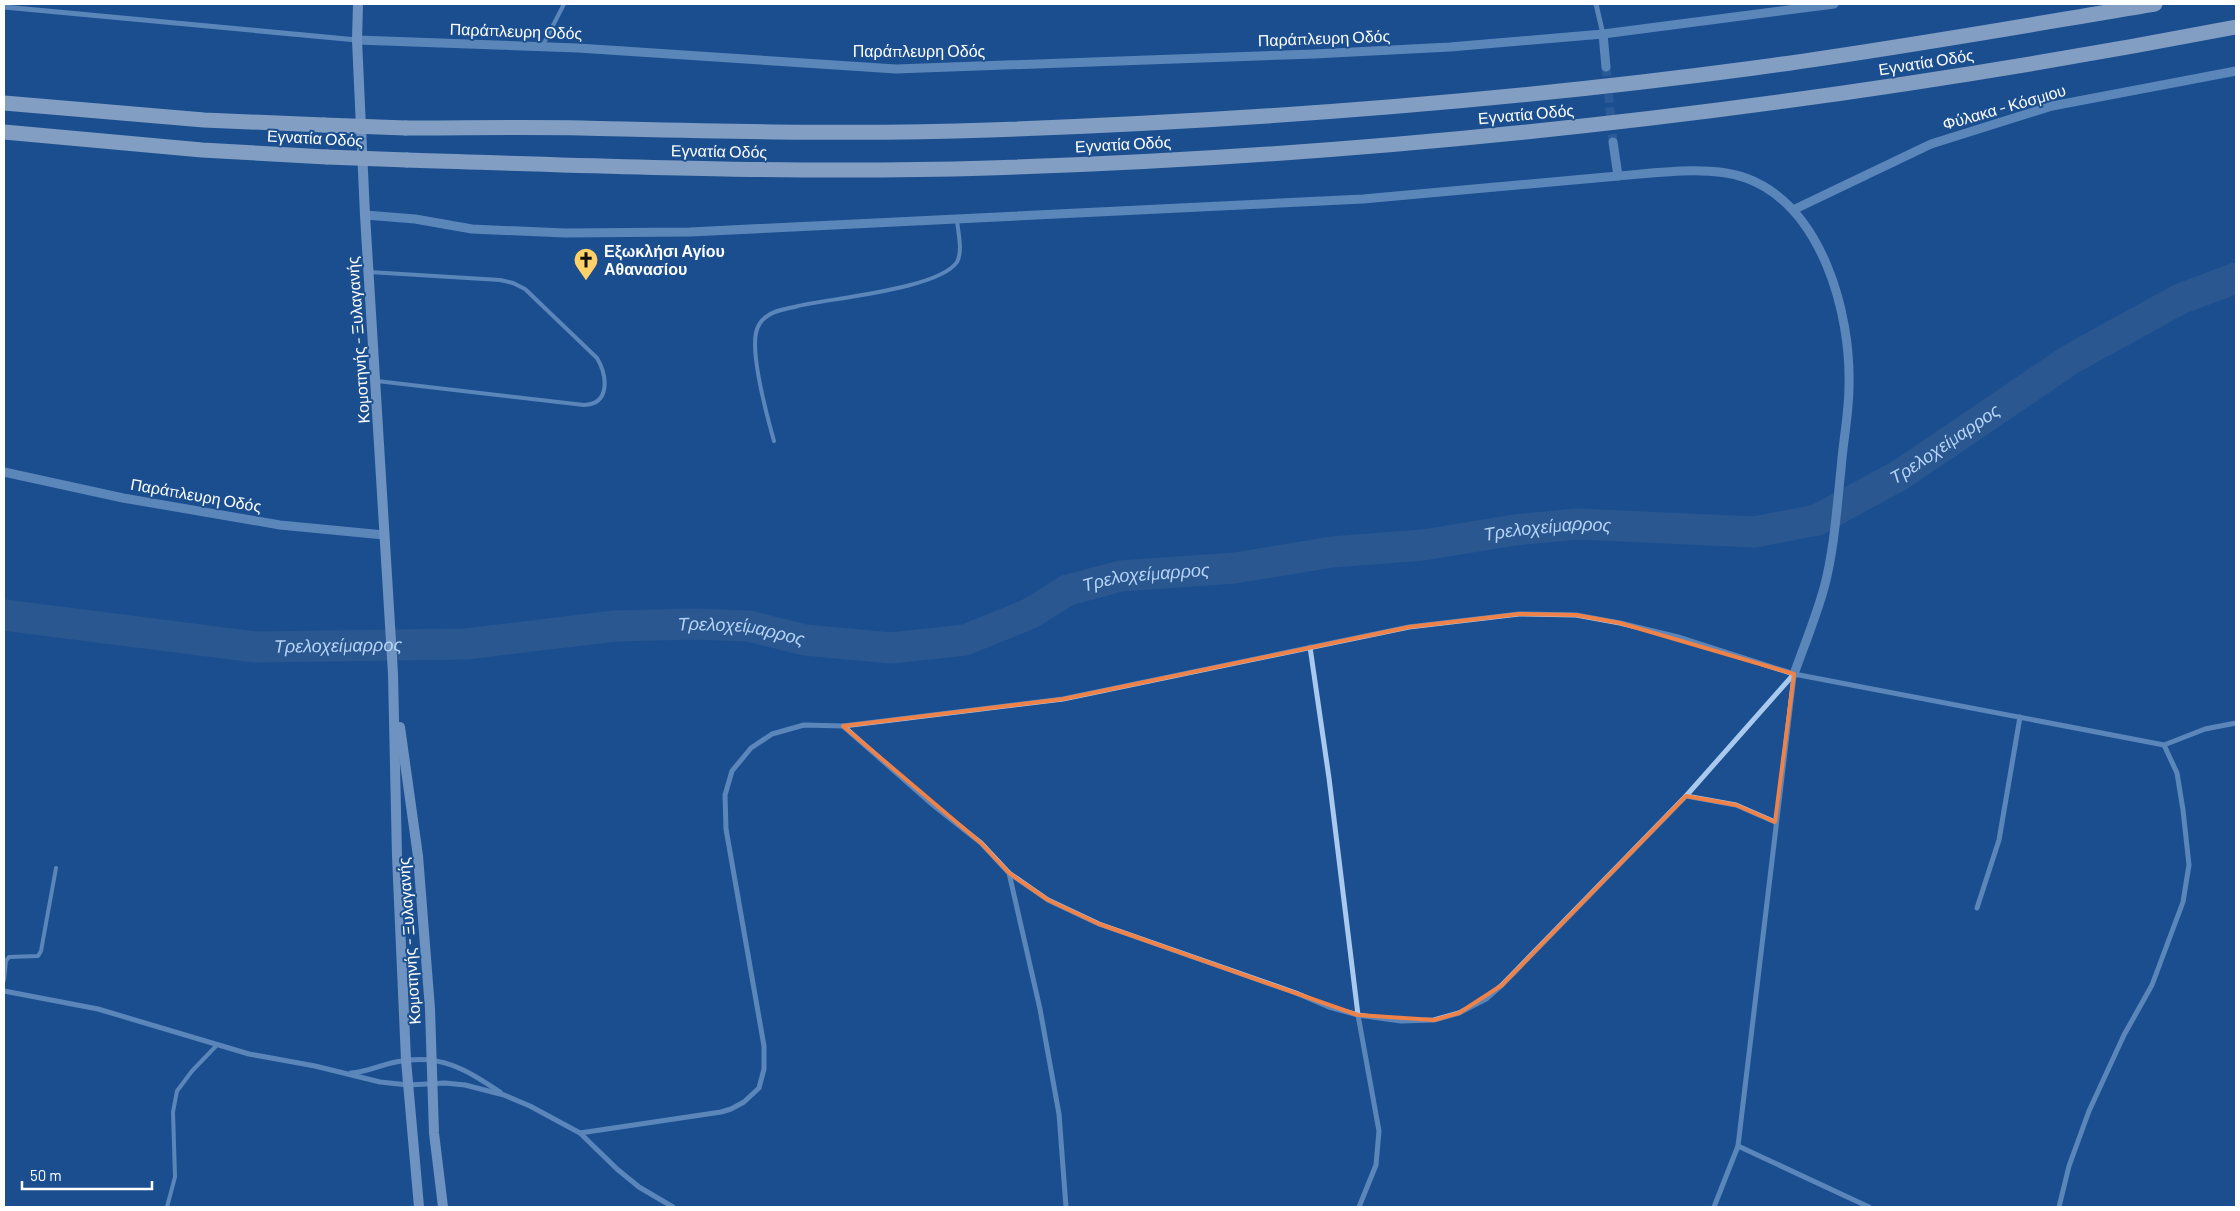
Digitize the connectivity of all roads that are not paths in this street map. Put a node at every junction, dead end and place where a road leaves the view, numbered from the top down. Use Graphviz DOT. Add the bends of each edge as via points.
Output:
graph roads {
  1 [pos="358,4"];
  2 [pos="564,4"];
  3 [pos="1596,4"];
  4 [pos="1834,4"];
  5 [pos="2155,4"];
  6 [pos="4,7"];
  7 [pos="2236,27"];
  8 [pos="1603,34"];
  9 [pos="357,40"];
  10 [pos="542,47"];
  11 [pos="1606,67"];
  12 [pos="2236,71"];
  13 [pos="4,103"];
  14 [pos="4,132"];
  15 [pos="1614,142"];
  16 [pos="1618,176"];
  17 [pos="1793,210"];
  18 [pos="365,215"];
  19 [pos="957,218"];
  20 [pos="369,272"];
  21 [pos="376,381"];
  22 [pos="774,441"];
  23 [pos="4,472"];
  24 [pos="384,535"];
  25 [pos="1310,647"];
  26 [pos="393,674"];
  27 [pos="1794,674"];
  28 [pos="2020,717"];
  29 [pos="2236,723"];
  30 [pos="843,726"];
  31 [pos="2164,745"];
  32 [pos="1686,796"];
  33 [pos="1775,822"];
  34 [pos="56,868"];
  35 [pos="1008,873"];
  36 [pos="1977,908"];
  37 [pos="4,980"];
  38 [pos="4,990"];
  39 [pos="1358,1016"];
  40 [pos="217,1045"];
  41 [pos="406,1060"];
  42 [pos="430,1060"];
  43 [pos="346,1073"];
  44 [pos="431,1083"];
  45 [pos="408,1085"];
  46 [pos="504,1095"];
  47 [pos="580,1133"];
  48 [pos="1738,1146"];
  49 [pos="167,1207"];
  50 [pos="419,1207"];
  51 [pos="443,1207"];
  52 [pos="673,1207"];
  53 [pos="1066,1207"];
  54 [pos="1359,1207"];
  55 [pos="1714,1207"];
  56 [pos="1870,1207"];
  57 [pos="2060,1207"];
  1 -- 9 [label="main road, Κομοτηνής - Ξυλαγανής"];
  2 -- 10 [label="lane"];
  3 -- 8 [label="street"];
  4 -- 8 [label="street, Παράπλευρη Οδός"];
  5 -- 13 [label="highway, Εγνατία Οδός, bridge" via="1753,68 1385,107 1183,121 985,130 797,133 406,128 204,120"];
  6 -- 9 [label="street, Παράπλευρη Οδός"];
  7 -- 14 [label="highway, Εγνατία Οδός, bridge" via="1912,83 1747,106 1593,125 1206,158 987,168 796,170 327,157"];
  8 -- 10 [label="street, Παράπλευρη Οδός" via="1373,51 896,69"];
  8 -- 11 [label="street"];
  9 -- 10 [label="street, Παράπλευρη Οδός"];
  9 -- 18 [label="main road, Κομοτηνής - Ξυλαγανής"];
  12 -- 17 [label="street, Φύλακα - Κόσμιου" via="2052,106 1931,144"];
  15 -- 16 [label="street"];
  16 -- 17 [label="street" via="1724,173 1746,178 1765,188"];
  16 -- 19 [label="street" via="1363,199"];
  17 -- 27 [label="street" via="1817,243 1839,300 1848,341 1850,387 1837,508 1824,588"];
  18 -- 19 [label="street" via="415,219 472,229 565,234 690,232"];
  18 -- 20 [label="main road, Κομοτηνής - Ξυλαγανής"];
  19 -- 22 [label="lane" via="958,260 938,276 894,288 810,303 764,317 756,333 756,354 764,406"];
  20 -- 21 [label="main road, Κομοτηνής - Ξυλαγανής"];
  20 -- 21 [label="lane" via="513,282 537,300 597,358 606,383 599,400 584,406"];
  21 -- 24 [label="main road, Κομοτηνής - Ξυλαγανής"];
  23 -- 24 [label="street, Παράπλευρη Οδός" via="123,498 280,525"];
  24 -- 26 [label="main road, Κομοτηνής - Ξυλαγανής"];
  25 -- 27 [label="street" via="1409,627 1519,614 1576,615 1678,637"];
  25 -- 30 [label="street" via="1063,699"];
  25 -- 39 [label="street"];
  26 -- 41 [label="main road, Κομοτηνής - Ξυλαγανής"];
  26 -- 42 [label="main road, Κομοτηνής - Ξυλαγανής" via="418,856 430,1009"];
  27 -- 28 [label="street"];
  27 -- 32 [label="street"];
  27 -- 33 [label="street"];
  28 -- 31 [label="street"];
  28 -- 36 [label="street" via="1999,840"];
  29 -- 31 [label="street"];
  30 -- 35 [label="street" via="981,843"];
  30 -- 47 [label="street" via="804,726 772,734 751,748 732,771 725,795 726,829 764,1046 764,1069 759,1088 744,1102 721,1112"];
  31 -- 57 [label="street" via="2177,773 2184,810 2189,865 2184,902 2152,986 2124,1034 2089,1111 2069,1166"];
  32 -- 33 [label="street" via="1736,804"];
  32 -- 39 [label="street" via="1486,999 1459,1013 1434,1020 1402,1021"];
  33 -- 48 [label="street"];
  34 -- 37 [label="lane" via="41,951 32,958 9,957"];
  35 -- 39 [label="street" via="1048,900 1099,924"];
  35 -- 53 [label="street" via="1040,1008 1059,1114"];
  38 -- 40 [label="street" via="98,1009"];
  39 -- 54 [label="street" via="1379,1131 1376,1165"];
  40 -- 43 [label="street"];
  40 -- 49 [label="lane" via="177,1091 173,1112 175,1177"];
  41 -- 42 [label="street"];
  41 -- 43 [label="street" via="360,1073"];
  41 -- 45 [label="main road, Κομοτηνής - Ξυλαγανής"];
  42 -- 44 [label="main road, Κομοτηνής - Ξυλαγανής"];
  42 -- 46 [label="street" via="459,1067"];
  43 -- 45 [label="street"];
  44 -- 45 [label="street"];
  44 -- 46 [label="street" via="465,1085"];
  44 -- 51 [label="main road, Κομοτηνής - Ξυλαγανής"];
  45 -- 50 [label="main road, Κομοτηνής - Ξυλαγανής"];
  46 -- 47 [label="street"];
  47 -- 52 [label="street" via="639,1187"];
  48 -- 55 [label="street"];
  48 -- 56 [label="street"];
}
